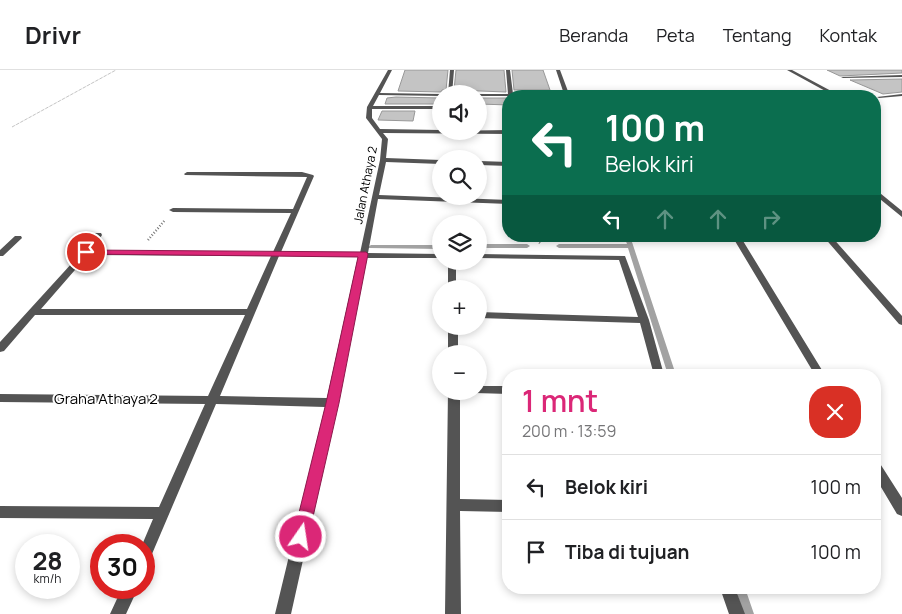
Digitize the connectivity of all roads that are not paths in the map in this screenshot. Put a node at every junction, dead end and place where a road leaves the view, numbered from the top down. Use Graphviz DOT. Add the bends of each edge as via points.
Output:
graph roads {
  1 [pos="390,70"];
  2 [pos="452,70"];
  3 [pos="508,70"];
  4 [pos="558,70"];
  5 [pos="789,70"];
  6 [pos="902,76"];
  7 [pos="843,77"];
  8 [pos="451,85"];
  9 [pos="510,90"];
  10 [pos="566,90"];
  11 [pos="827,90"];
  12 [pos="378,94"];
  13 [pos="432,95"];
  14 [pos="902,95"];
  15 [pos="487,96"];
  16 [pos="502,96"];
  17 [pos="881,96"];
  18 [pos="370,107"];
  19 [pos="432,108"];
  20 [pos="380,131"];
  21 [pos="502,132"];
  22 [pos="383,160"];
  23 [pos="432,162"];
  24 [pos="487,163"];
  25 [pos="502,164"];
  26 [pos="187,174"];
  27 [pos="881,196"];
  28 [pos="375,197"];
  29 [pos="502,201"];
  30 [pos="173,210"];
  31 [pos="295,211"];
  32 [pos="902,215"];
  33 [pos="98,235"];
  34 [pos="18,238"];
  35 [pos="740,242"];
  36 [pos="832,242"];
  37 [pos="86,252"];
  38 [pos="0,254"];
  39 [pos="276,254"];
  40 [pos="363,254"];
  41 [pos="432,256"];
  42 [pos="487,256"];
  43 [pos="33,312"];
  44 [pos="251,312"];
  45 [pos="487,314"];
  46 [pos="644,320"];
  47 [pos="902,322"];
  48 [pos="0,348"];
  49 [pos="657,369"];
  50 [pos="816,369"];
  51 [pos="487,390"];
  52 [pos="502,390"];
  53 [pos="0,398"];
  54 [pos="212,399"];
  55 [pos="454,400"];
  56 [pos="332,403"];
  57 [pos="881,476"];
  58 [pos="454,505"];
  59 [pos="502,506"];
  60 [pos="902,510"];
  61 [pos="0,512"];
  62 [pos="163,513"];
  63 [pos="154,534"];
  64 [pos="730,594"];
  65 [pos="125,599"];
  66 [pos="118,614"];
  67 [pos="283,614"];
  68 [pos="453,614"];
  69 [pos="737,614"];
  1 -- 12 [label="street"];
  2 -- 8 [label="street"];
  3 -- 9 [label="street"];
  4 -- 10 [label="street"];
  5 -- 11 [label="street"];
  6 -- 7 [label="street"];
  12 -- 13 [label="street"];
  12 -- 18 [label="street"];
  14 -- 17 [label="street"];
  15 -- 16 [label="street"];
  18 -- 19 [label="street"];
  18 -- 20 [label="street, Jalan Athaya 2" via="369,118"];
  20 -- 21 [label="street"];
  20 -- 22 [label="street, Jalan Athaya 2" via="385,138"];
  22 -- 23 [label="street"];
  22 -- 28 [label="street, Jalan Athaya 2"];
  24 -- 25 [label="street"];
  26 -- 31 [label="street" via="311,176"];
  27 -- 32 [label="street"];
  28 -- 29 [label="street"];
  28 -- 40 [label="street, Jalan Athaya 2"];
  30 -- 31 [label="street"];
  31 -- 39 [label="street"];
  33 -- 37 [label="street"];
  34 -- 38 [label="street"];
  35 -- 50 [label="street"];
  36 -- 47 [label="street"];
  37 -- 39 [label="street"];
  37 -- 43 [label="street"];
  39 -- 40 [label="street"];
  39 -- 44 [label="street"];
  40 -- 41 [label="street"];
  40 -- 56 [label="street"];
  42 -- 46 [label="street" via="623,259"];
  43 -- 44 [label="street"];
  43 -- 48 [label="street"];
  44 -- 54 [label="street"];
  45 -- 46 [label="street"];
  46 -- 49 [label="street"];
  51 -- 52 [label="street"];
  53 -- 54 [label="street, Graha Athaya 2"];
  54 -- 56 [label="street, Graha Athaya 2"];
  54 -- 62 [label="street"];
  55 -- 58 [label="street"];
  56 -- 67 [label="street"];
  57 -- 60 [label="street"];
  58 -- 59 [label="street"];
  58 -- 68 [label="street"];
  61 -- 62 [label="street"];
  62 -- 63 [label="street"];
  64 -- 69 [label="street"];
  65 -- 66 [label="street"];
}
